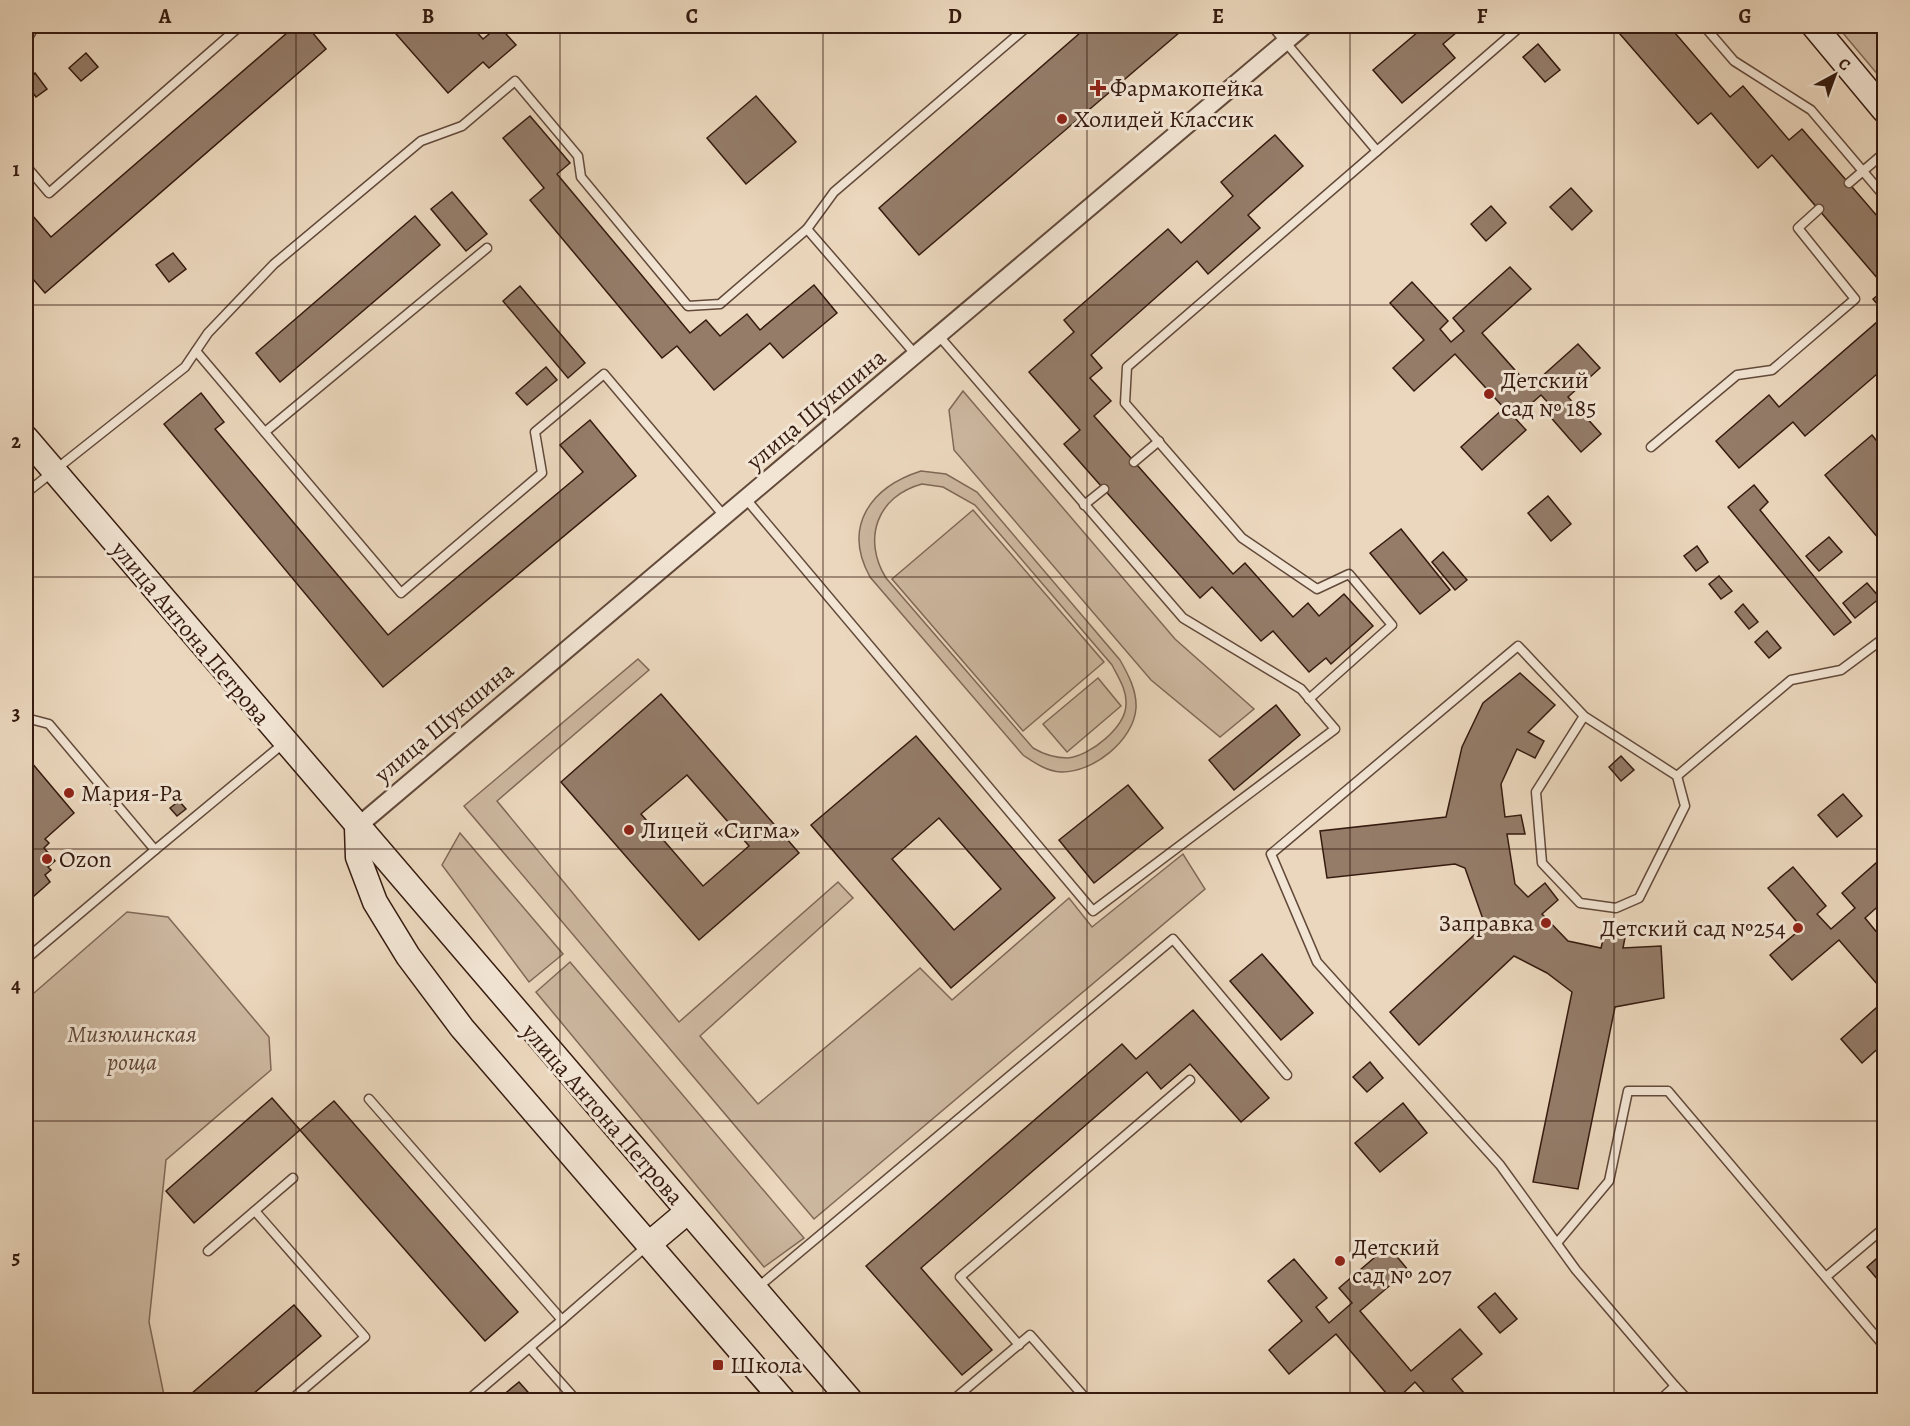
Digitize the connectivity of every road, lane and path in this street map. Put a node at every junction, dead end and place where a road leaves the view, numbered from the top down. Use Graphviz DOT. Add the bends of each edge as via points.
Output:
graph roads {
  1 [pos="35,26"];
  2 [pos="240,26"];
  3 [pos="1028,26"];
  4 [pos="1272,26"];
  5 [pos="1304,26"];
  6 [pos="1521,26"];
  7 [pos="1704,26"];
  8 [pos="1822,28"];
  9 [pos="26,41"];
  10 [pos="1285,41"];
  11 [pos="1884,110"];
  12 [pos="1377,151"];
  13 [pos="1884,153"];
  14 [pos="26,166"];
  15 [pos="1863,171"];
  16 [pos="1849,183"];
  17 [pos="1884,196"];
  18 [pos="1819,209"];
  19 [pos="807,229"];
  20 [pos="487,248"];
  21 [pos="939,336"];
  22 [pos="196,351"];
  23 [pos="917,356"];
  24 [pos="265,432"];
  25 [pos="26,438"];
  26 [pos="1159,441"];
  27 [pos="1651,447"];
  28 [pos="1134,462"];
  29 [pos="53,471"];
  30 [pos="1104,489"];
  31 [pos="26,493"];
  32 [pos="746,499"];
  33 [pos="1084,505"];
  34 [pos="725,517"];
  35 [pos="1884,638"];
  36 [pos="1309,699"];
  37 [pos="1584,716"];
  38 [pos="26,718"];
  39 [pos="284,743"];
  40 [pos="1677,776"];
  41 [pos="357,827"];
  42 [pos="155,850"];
  43 [pos="26,959"];
  44 [pos="1287,1075"];
  45 [pos="1190,1080"];
  46 [pos="369,1099"];
  47 [pos="293,1178"];
  48 [pos="255,1211"];
  49 [pos="687,1212"];
  50 [pos="1884,1228"];
  51 [pos="1557,1243"];
  52 [pos="649,1244"];
  53 [pos="208,1251"];
  54 [pos="1827,1276"];
  55 [pos="754,1290"];
  56 [pos="562,1320"];
  57 [pos="1019,1345"];
  58 [pos="1884,1346"];
  59 [pos="530,1348"];
  60 [pos="1675,1386"];
  61 [pos="291,1401"];
  62 [pos="468,1401"];
  63 [pos="576,1401"];
  64 [pos="783,1401"];
  65 [pos="850,1401"];
  66 [pos="953,1401"];
  67 [pos="1087,1401"];
  68 [pos="1660,1401"];
  69 [pos="1688,1401"];
  1 -- 9 [label="lane"];
  2 -- 14 [label="lane" via="49,193"];
  3 -- 19 [label="lane" via="834,192"];
  4 -- 10 [label="lane"];
  5 -- 10 [label="street, улица Шукшина"];
  6 -- 12 [label="lane"];
  7 -- 15 [label="lane" via="1734,61 1811,110"];
  8 -- 11 [label="street"];
  10 -- 12 [label="lane"];
  10 -- 21 [label="street, улица Шукшина"];
  12 -- 26 [label="lane" via="1127,367 1125,403"];
  13 -- 15 [label="lane"];
  15 -- 16 [label="lane"];
  15 -- 17 [label="lane"];
  18 -- 27 [label="lane" via="1798,228 1855,299 1772,370 1737,375"];
  19 -- 22 [label="lane" via="720,304 688,306 581,177 578,156 515,81 462,126 421,141 274,264 208,333"];
  19 -- 23 [label="lane"];
  20 -- 24 [label="lane"];
  21 -- 23 [label="street, улица Шукшина"];
  21 -- 33 [label="lane"];
  22 -- 24 [label="lane"];
  22 -- 29 [label="lane" via="185,367"];
  23 -- 32 [label="street, улица Шукшина"];
  24 -- 34 [label="lane" via="401,593 542,473 535,432 604,374"];
  25 -- 29 [label="street, улица Антона Петрова"];
  26 -- 28 [label="lane"];
  26 -- 36 [label="lane" via="1242,538 1317,589 1349,574 1392,625"];
  29 -- 31 [label="lane"];
  29 -- 39 [label="street, улица Антона Петрова"];
  30 -- 33 [label="lane"];
  32 -- 34 [label="street, улица Шукшина"];
  32 -- 36 [label="lane" via="1093,912 1335,729"];
  33 -- 36 [label="lane" via="1182,618 1301,689"];
  34 -- 41 [label="street, улица Шукшина"];
  35 -- 40 [label="lane" via="1841,670 1791,680"];
  37 -- 40 [label="lane"];
  37 -- 40 [label="lane" via="1536,792 1542,863 1580,903 1616,908 1639,898 1684,806"];
  37 -- 51 [label="lane" via="1518,646 1271,854 1317,962 1500,1164"];
  38 -- 42 [label="lane" via="49,724"];
  39 -- 41 [label="street, улица Антона Петрова"];
  39 -- 42 [label="lane"];
  41 -- 49 [label="street, улица Антона Петрова"];
  41 -- 52 [label="street, улица Антона Петрова" via="358,857 375,902 408,956 462,1028"];
  42 -- 43 [label="lane"];
  44 -- 55 [label="lane" via="1173,939"];
  45 -- 57 [label="lane" via="960,1277"];
  46 -- 56 [label="lane"];
  47 -- 48 [label="lane"];
  48 -- 53 [label="lane"];
  48 -- 61 [label="lane" via="365,1336"];
  49 -- 52 [label="street"];
  49 -- 55 [label="street, улица Антона Петрова"];
  50 -- 54 [label="lane"];
  51 -- 54 [label="lane" via="1609,1181 1628,1090 1668,1091"];
  51 -- 60 [label="lane"];
  52 -- 56 [label="lane"];
  52 -- 64 [label="street, улица Антона Петрова"];
  54 -- 58 [label="lane"];
  55 -- 65 [label="street, улица Антона Петрова"];
  56 -- 59 [label="lane"];
  57 -- 66 [label="lane"];
  57 -- 67 [label="lane" via="1030,1335"];
  59 -- 62 [label="lane"];
  59 -- 63 [label="lane"];
  60 -- 68 [label="lane"];
  60 -- 69 [label="lane"];
}
